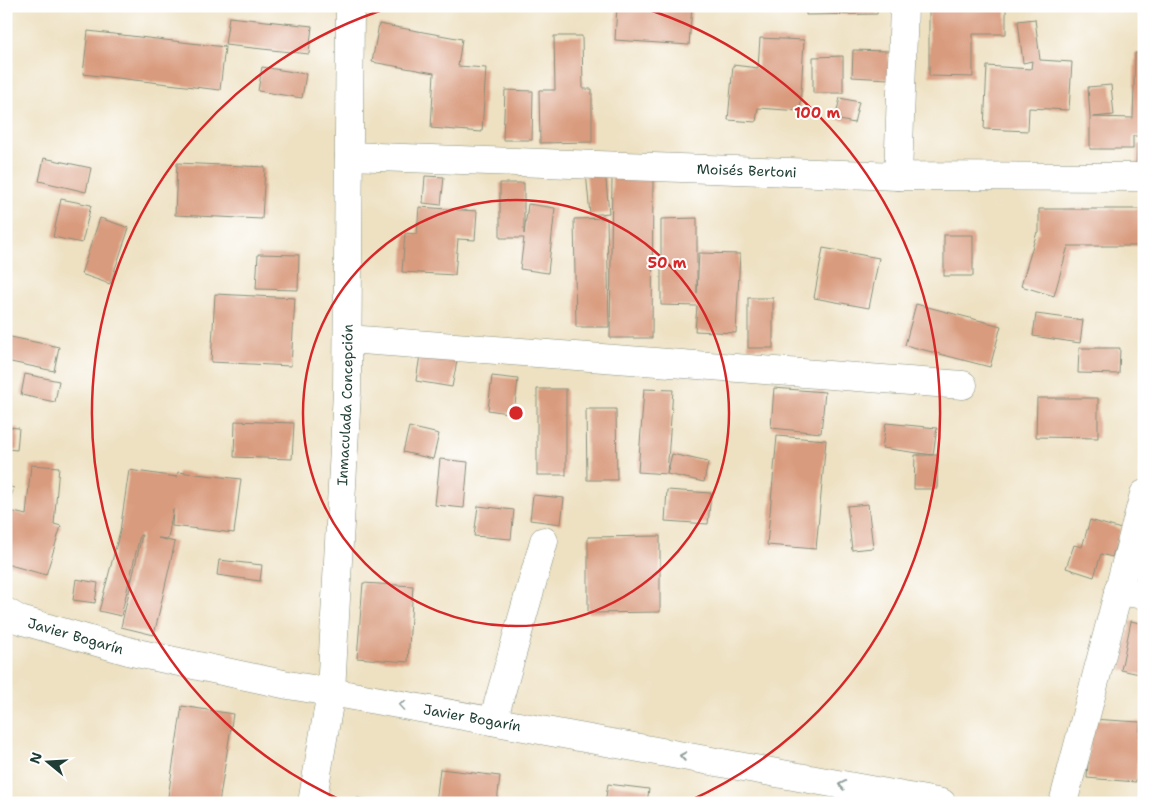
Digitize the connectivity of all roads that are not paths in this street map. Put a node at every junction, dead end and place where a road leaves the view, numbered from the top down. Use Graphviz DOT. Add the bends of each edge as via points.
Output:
graph roads {
  1 [pos="350,6"];
  2 [pos="904,6"];
  3 [pos="349,156"];
  4 [pos="898,176"];
  5 [pos="1144,177"];
  6 [pos="348,339"];
  7 [pos="963,385"];
  8 [pos="1144,494"];
  9 [pos="544,541"];
  10 [pos="1131,593"];
  11 [pos="6,612"];
  12 [pos="331,692"];
  13 [pos="493,721"];
  14 [pos="312,803"];
  15 [pos="942,803"];
  16 [pos="1063,803"];
  1 -- 3 [label="street, Inmaculada Concepción"];
  2 -- 4 [label="street"];
  3 -- 4 [label="street, Moisés Bertoni"];
  3 -- 6 [label="street, Inmaculada Concepción"];
  4 -- 5 [label="street, Moisés Bertoni"];
  6 -- 7 [label="street"];
  6 -- 12 [label="street, Inmaculada Concepción"];
  8 -- 10 [label="street"];
  9 -- 13 [label="street"];
  10 -- 16 [label="street"];
  11 -- 12 [label="street, Javier Bogarín" via="20,620 132,652"];
  13 -- 12 [label="street, Javier Bogarín, one-way"];
  12 -- 14 [label="street, Inmaculada Concepción"];
  15 -- 13 [label="street, Javier Bogarín, one-way"];
}
